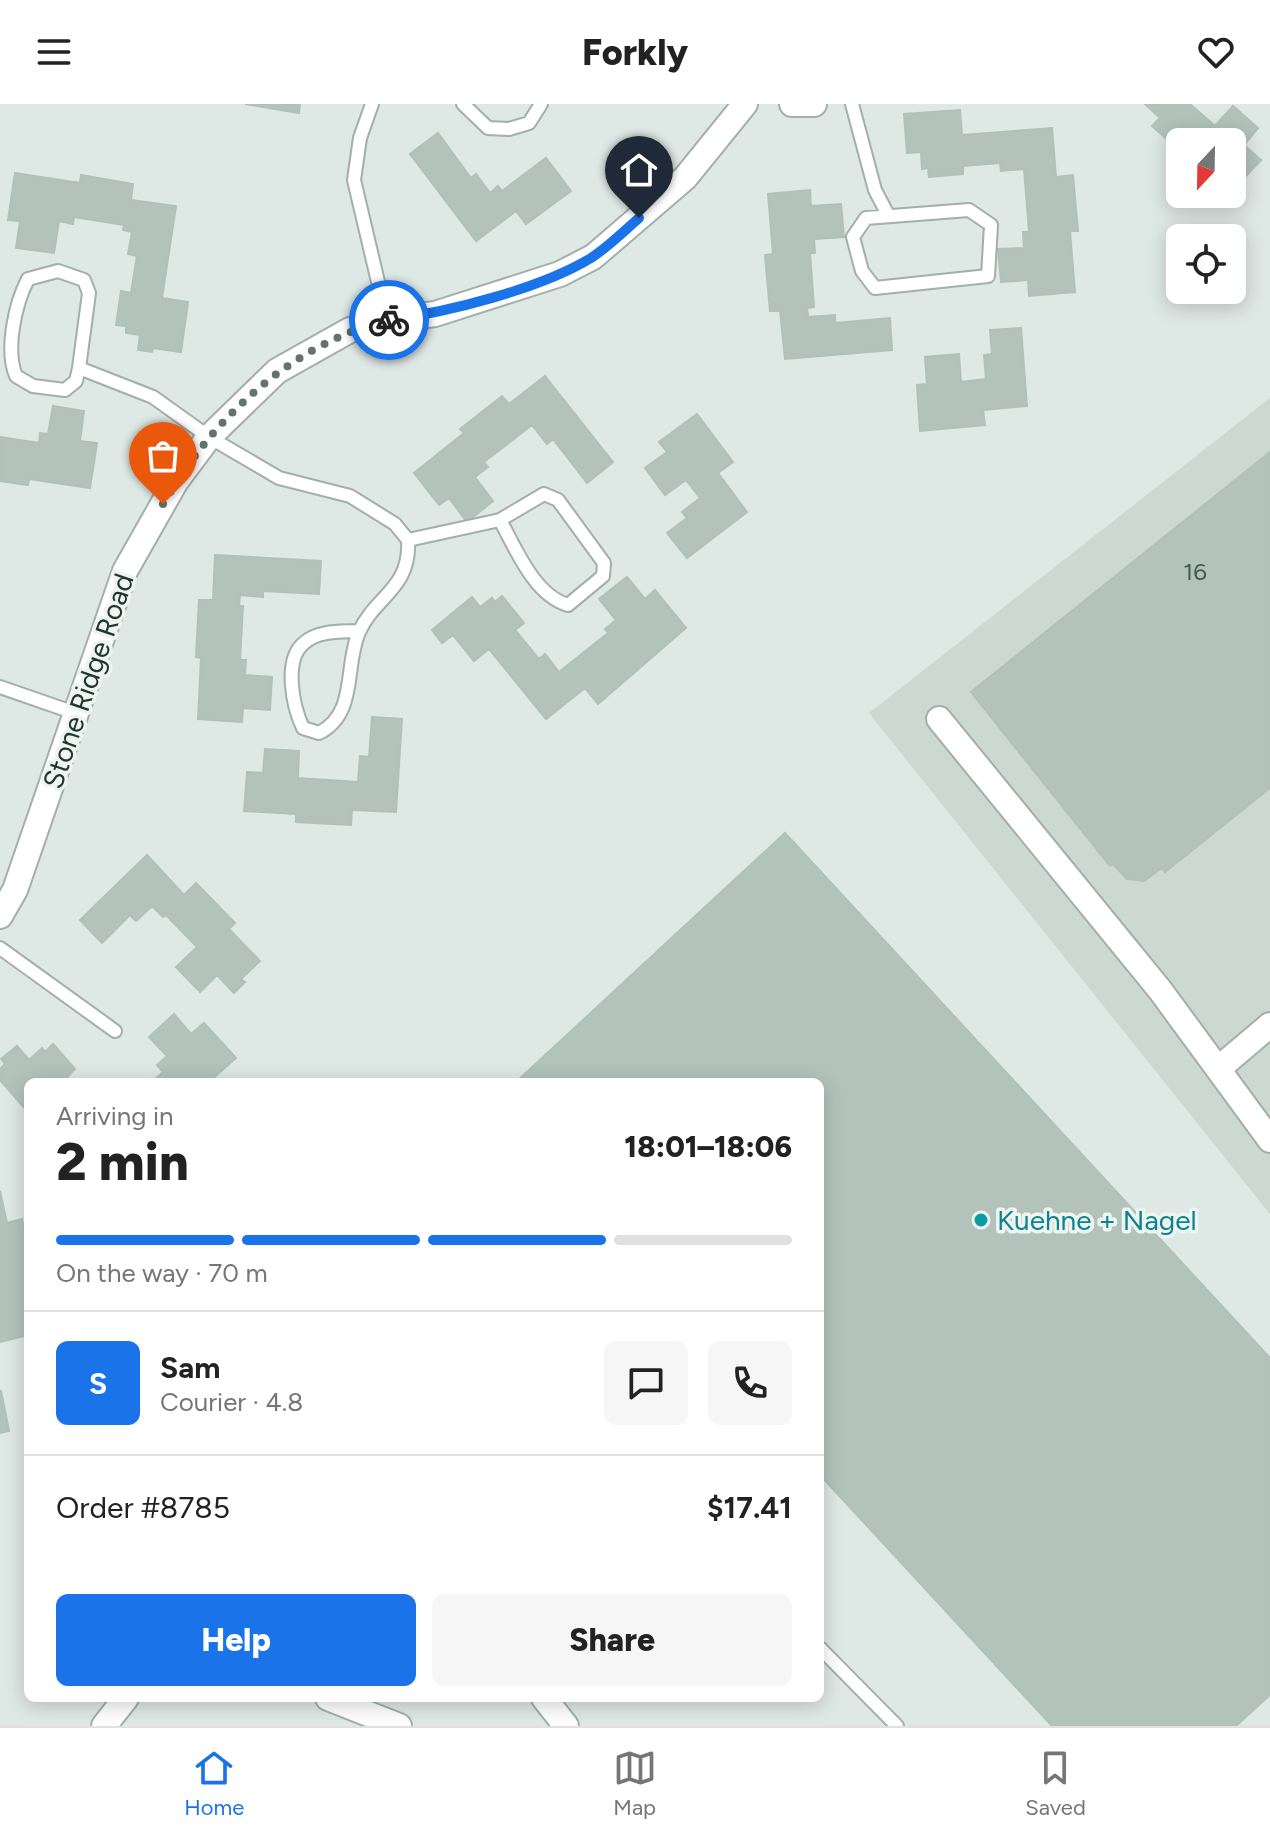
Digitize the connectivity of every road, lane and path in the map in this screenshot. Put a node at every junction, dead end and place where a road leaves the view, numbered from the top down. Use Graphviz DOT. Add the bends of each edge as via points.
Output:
graph roads {
  1 [pos="372,104"];
  2 [pos="463,104"];
  3 [pos="541,104"];
  4 [pos="745,104"];
  5 [pos="792,104"];
  6 [pos="814,104"];
  7 [pos="852,104"];
  8 [pos="888,215"];
  9 [pos="387,320"];
  10 [pos="79,368"];
  11 [pos="209,437"];
  12 [pos="500,520"];
  13 [pos="408,540"];
  14 [pos="359,631"];
  15 [pos="0,687"];
  16 [pos="75,713"];
  17 [pos="939,719"];
  18 [pos="0,916"];
  19 [pos="0,948"];
  20 [pos="1270,1025"];
  21 [pos="115,1031"];
  22 [pos="1218,1069"];
  23 [pos="1270,1140"];
  24 [pos="824,1652"];
  25 [pos="123,1702"];
  26 [pos="338,1702"];
  27 [pos="547,1702"];
  28 [pos="104,1726"];
  29 [pos="399,1726"];
  30 [pos="566,1726"];
  31 [pos="897,1726"];
  1 -- 9 [label="lane" via="354,180"];
  2 -- 3 [label="lane" via="488,128 509,129 529,123"];
  4 -- 9 [label="street, Stone Ridge Road" via="685,178 593,257 560,274 435,314"];
  5 -- 6 [label="street"];
  7 -- 8 [label="lane" via="875,190"];
  8 -- 8 [label="lane" via="866,218 853,237 862,271 875,288 988,276 991,225 969,210"];
  9 -- 11 [label="street, Stone Ridge Road" via="350,330 277,371"];
  10 -- 10 [label="lane" via="89,293 84,280 58,271 28,279 20,295 11,355 16,376 33,386 65,390 76,381"];
  10 -- 11 [label="lane" via="153,397"];
  11 -- 13 [label="lane" via="279,478 350,496 395,524"];
  11 -- 16 [label="street, Stone Ridge Road" via="176,481 125,571"];
  12 -- 12 [label="lane" via="544,494 558,500 604,563 603,576 568,605 553,600 525,565"];
  12 -- 13 [label="lane"];
  13 -- 14 [label="lane" via="409,555 396,586"];
  14 -- 14 [label="lane" via="319,634 302,644 293,666 303,728 319,733 333,726 349,689"];
  15 -- 16 [label="lane"];
  16 -- 18 [label="street, Stone Ridge Road" via="15,890"];
  17 -- 22 [label="street"];
  19 -- 21 [label="lane"];
  20 -- 22 [label="street"];
  22 -- 23 [label="street"];
  24 -- 31 [label="lane"];
  25 -- 28 [label="street"];
  26 -- 29 [label="street"];
  27 -- 30 [label="street"];
}
